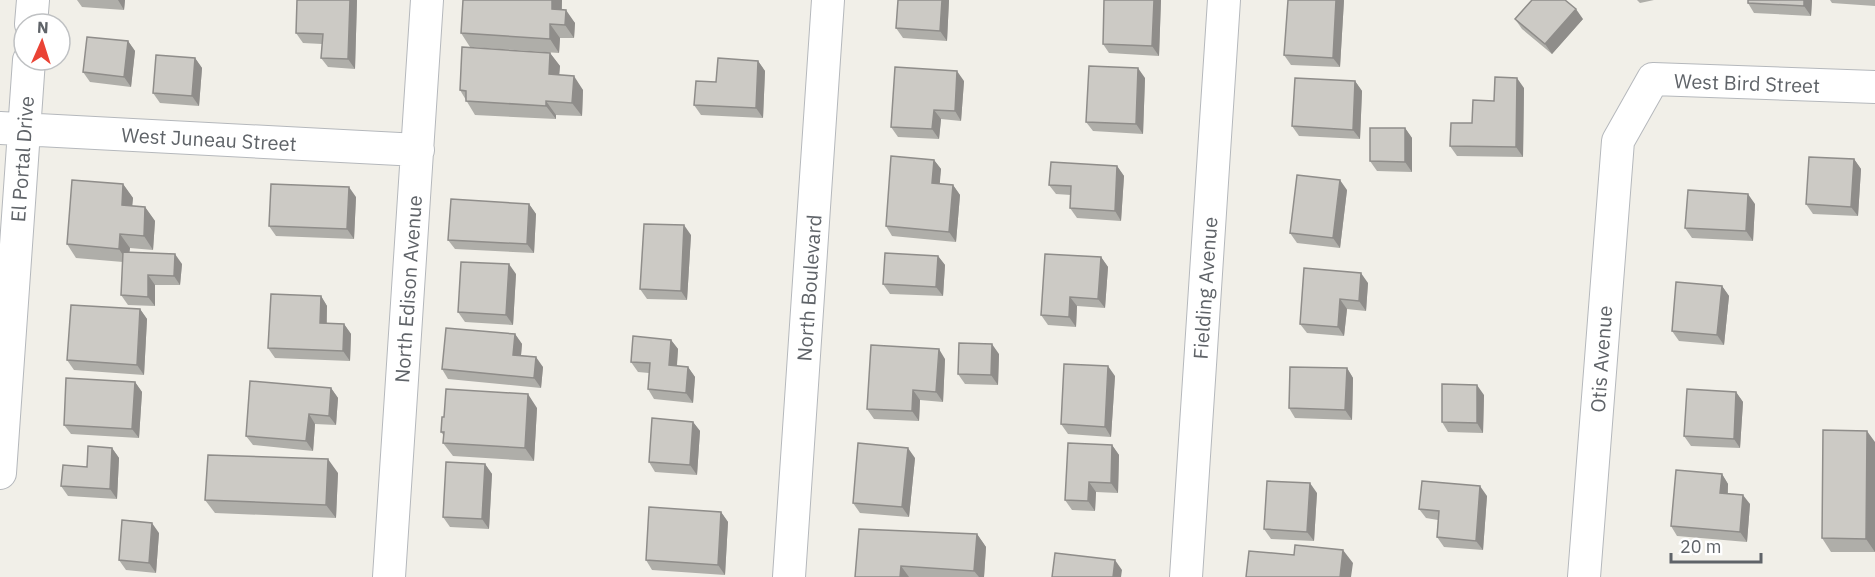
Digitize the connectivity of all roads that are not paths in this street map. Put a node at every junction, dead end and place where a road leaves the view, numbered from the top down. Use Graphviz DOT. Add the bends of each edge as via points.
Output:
graph roads {
  1 [pos="427,0"];
  2 [pos="828,0"];
  3 [pos="1224,0"];
  4 [pos="26,72"];
  5 [pos="1875,87"];
  6 [pos="12,128"];
  7 [pos="1618,141"];
  8 [pos="418,150"];
  9 [pos="0,473"];
  10 [pos="389,577"];
  11 [pos="789,577"];
  12 [pos="1186,577"];
  13 [pos="1584,577"];
  1 -- 8 [label="street, North Edison Avenue"];
  2 -- 11 [label="street, North Boulevard"];
  3 -- 12 [label="street, Fielding Avenue"];
  4 -- 6 [label="street, El Portal Drive"];
  5 -- 7 [label="street, West Bird Street" via="1653,80"];
  6 -- 8 [label="street, West Juneau Street"];
  6 -- 9 [label="street, El Portal Drive"];
  7 -- 13 [label="street, Otis Avenue"];
  8 -- 10 [label="street, North Edison Avenue"];
}
